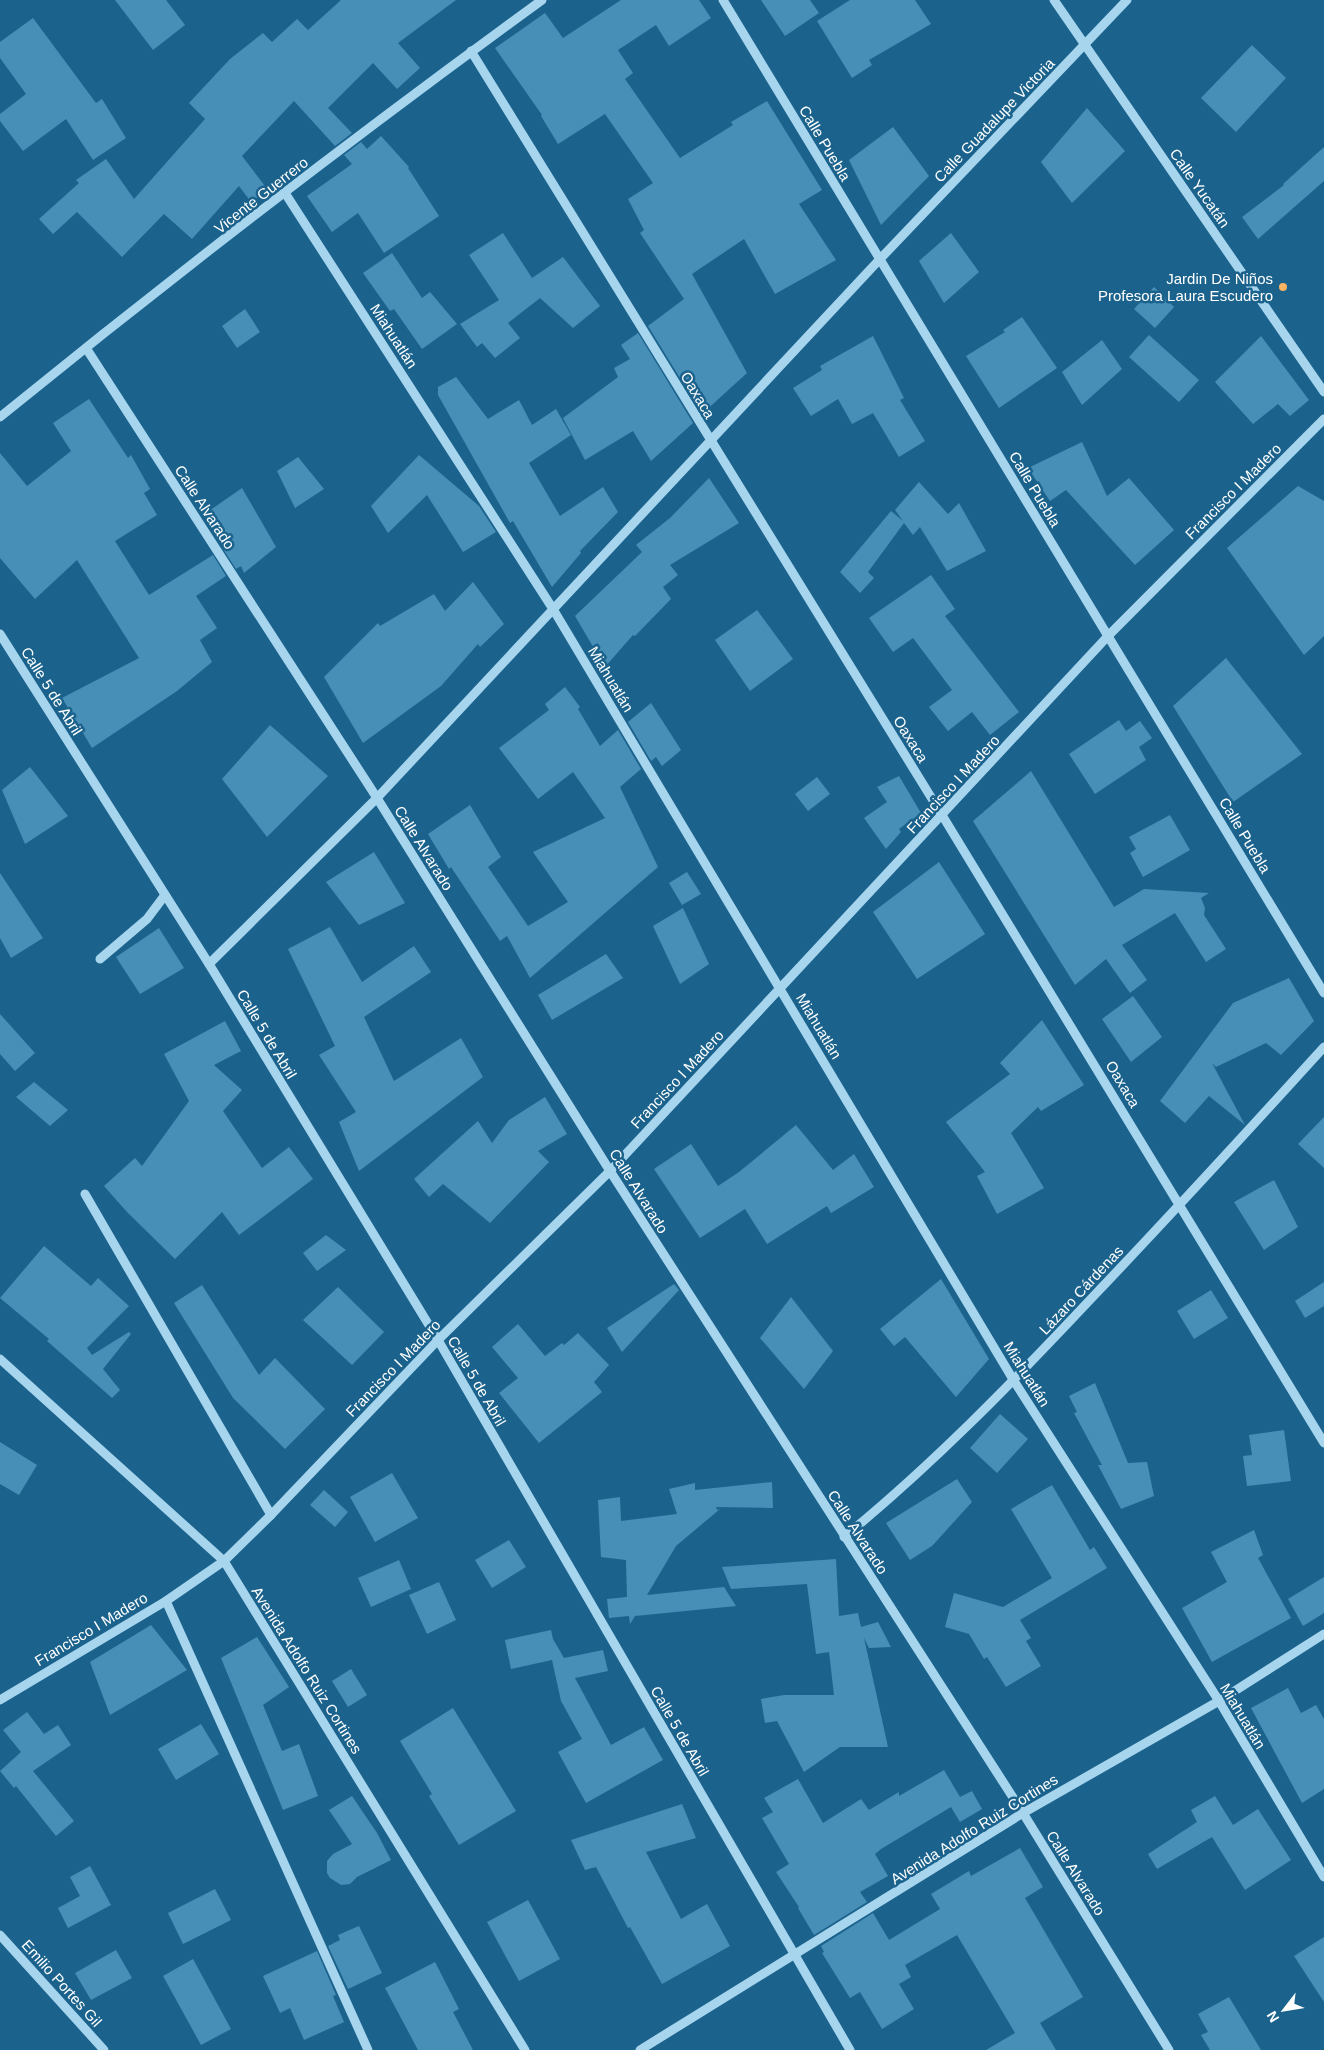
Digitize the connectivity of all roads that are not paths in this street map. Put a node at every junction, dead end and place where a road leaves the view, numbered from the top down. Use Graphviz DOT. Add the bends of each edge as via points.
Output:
graph roads {
  1 [pos="542,0"];
  2 [pos="723,0"];
  3 [pos="1054,0"];
  4 [pos="1127,0"];
  5 [pos="1085,45"];
  6 [pos="472,51"];
  7 [pos="285,193"];
  8 [pos="880,260"];
  9 [pos="86,348"];
  10 [pos="1324,392"];
  11 [pos="0,417"];
  12 [pos="1324,419"];
  13 [pos="711,442"];
  14 [pos="553,609"];
  15 [pos="0,634"];
  16 [pos="1108,636"];
  17 [pos="377,798"];
  18 [pos="942,815"];
  19 [pos="165,895"];
  20 [pos="100,960"];
  21 [pos="209,964"];
  22 [pos="780,988"];
  23 [pos="1324,993"];
  24 [pos="1324,1048"];
  25 [pos="610,1171"];
  26 [pos="85,1194"];
  27 [pos="1180,1205"];
  28 [pos="438,1340"];
  29 [pos="0,1359"];
  30 [pos="1014,1381"];
  31 [pos="1324,1443"];
  32 [pos="271,1514"];
  33 [pos="844,1537"];
  34 [pos="224,1561"];
  35 [pos="166,1601"];
  36 [pos="1324,1634"];
  37 [pos="0,1700"];
  38 [pos="1219,1701"];
  39 [pos="1022,1813"];
  40 [pos="1324,1877"];
  41 [pos="0,1935"];
  42 [pos="794,1955"];
  43 [pos="104,2050"];
  44 [pos="368,2050"];
  45 [pos="525,2050"];
  46 [pos="640,2050"];
  47 [pos="850,2050"];
  48 [pos="1169,2050"];
  1 -- 6 [label="street, Vicente Guerrero"];
  2 -- 8 [label="street, Calle Puebla"];
  3 -- 5 [label="street, Calle Yucatán"];
  4 -- 5 [label="street, Calle Guadalupe Victoria"];
  5 -- 8 [label="street, Calle Guadalupe Victoria"];
  5 -- 10 [label="street, Calle Yucatán"];
  6 -- 7 [label="street, Vicente Guerrero"];
  6 -- 13 [label="street, Oaxaca"];
  7 -- 9 [label="street, Vicente Guerrero"];
  7 -- 14 [label="street, Miahuatlán"];
  8 -- 13 [label="street, Calle Guadalupe Victoria"];
  8 -- 16 [label="street, Calle Puebla"];
  9 -- 11 [label="street, Vicente Guerrero"];
  9 -- 17 [label="street, Calle Alvarado"];
  12 -- 16 [label="street, Francisco I Madero"];
  13 -- 14 [label="street, Calle Guadalupe Victoria"];
  13 -- 18 [label="street, Oaxaca"];
  14 -- 17 [label="street, Calle Guadalupe Victoria"];
  14 -- 22 [label="street, Miahuatlán"];
  15 -- 19 [label="street, Calle 5 de Abril"];
  16 -- 18 [label="street, Francisco I Madero"];
  16 -- 23 [label="street, Calle Puebla"];
  17 -- 21 [label="street, Calle Guadalupe Victoria"];
  17 -- 25 [label="street, Calle Alvarado"];
  18 -- 22 [label="street, Francisco I Madero"];
  18 -- 27 [label="street, Oaxaca"];
  19 -- 20 [label="street" via="148,919"];
  19 -- 21 [label="street, Calle 5 de Abril"];
  21 -- 28 [label="street, Calle 5 de Abril"];
  22 -- 25 [label="street, Francisco I Madero"];
  22 -- 30 [label="street, Miahuatlán"];
  24 -- 27 [label="street, Lázaro Cárdenas"];
  25 -- 28 [label="street, Francisco I Madero"];
  25 -- 33 [label="street, Calle Alvarado"];
  26 -- 32 [label="street"];
  27 -- 30 [label="street, Lázaro Cárdenas"];
  27 -- 31 [label="street, Oaxaca"];
  28 -- 32 [label="street, Francisco I Madero"];
  28 -- 42 [label="street, Calle 5 de Abril"];
  29 -- 34 [label="street, Avenida Adolfo Ruiz Cortines"];
  30 -- 33 [label="street, Lázaro Cárdenas" via="921,1470"];
  30 -- 38 [label="street, Miahuatlán"];
  32 -- 34 [label="street, Francisco I Madero"];
  33 -- 39 [label="street, Calle Alvarado"];
  34 -- 35 [label="street, Francisco I Madero"];
  34 -- 45 [label="street, Avenida Adolfo Ruiz Cortines"];
  35 -- 37 [label="street, Francisco I Madero"];
  35 -- 44 [label="street"];
  36 -- 38 [label="street, Avenida Adolfo Ruiz Cortines"];
  38 -- 39 [label="street, Avenida Adolfo Ruiz Cortines"];
  38 -- 40 [label="street, Miahuatlán"];
  39 -- 42 [label="street, Avenida Adolfo Ruiz Cortines"];
  39 -- 48 [label="street, Calle Alvarado"];
  41 -- 43 [label="street, Emilio Portes Gil"];
  42 -- 46 [label="street, Avenida Adolfo Ruiz Cortines"];
  42 -- 47 [label="street, Calle 5 de Abril"];
}
